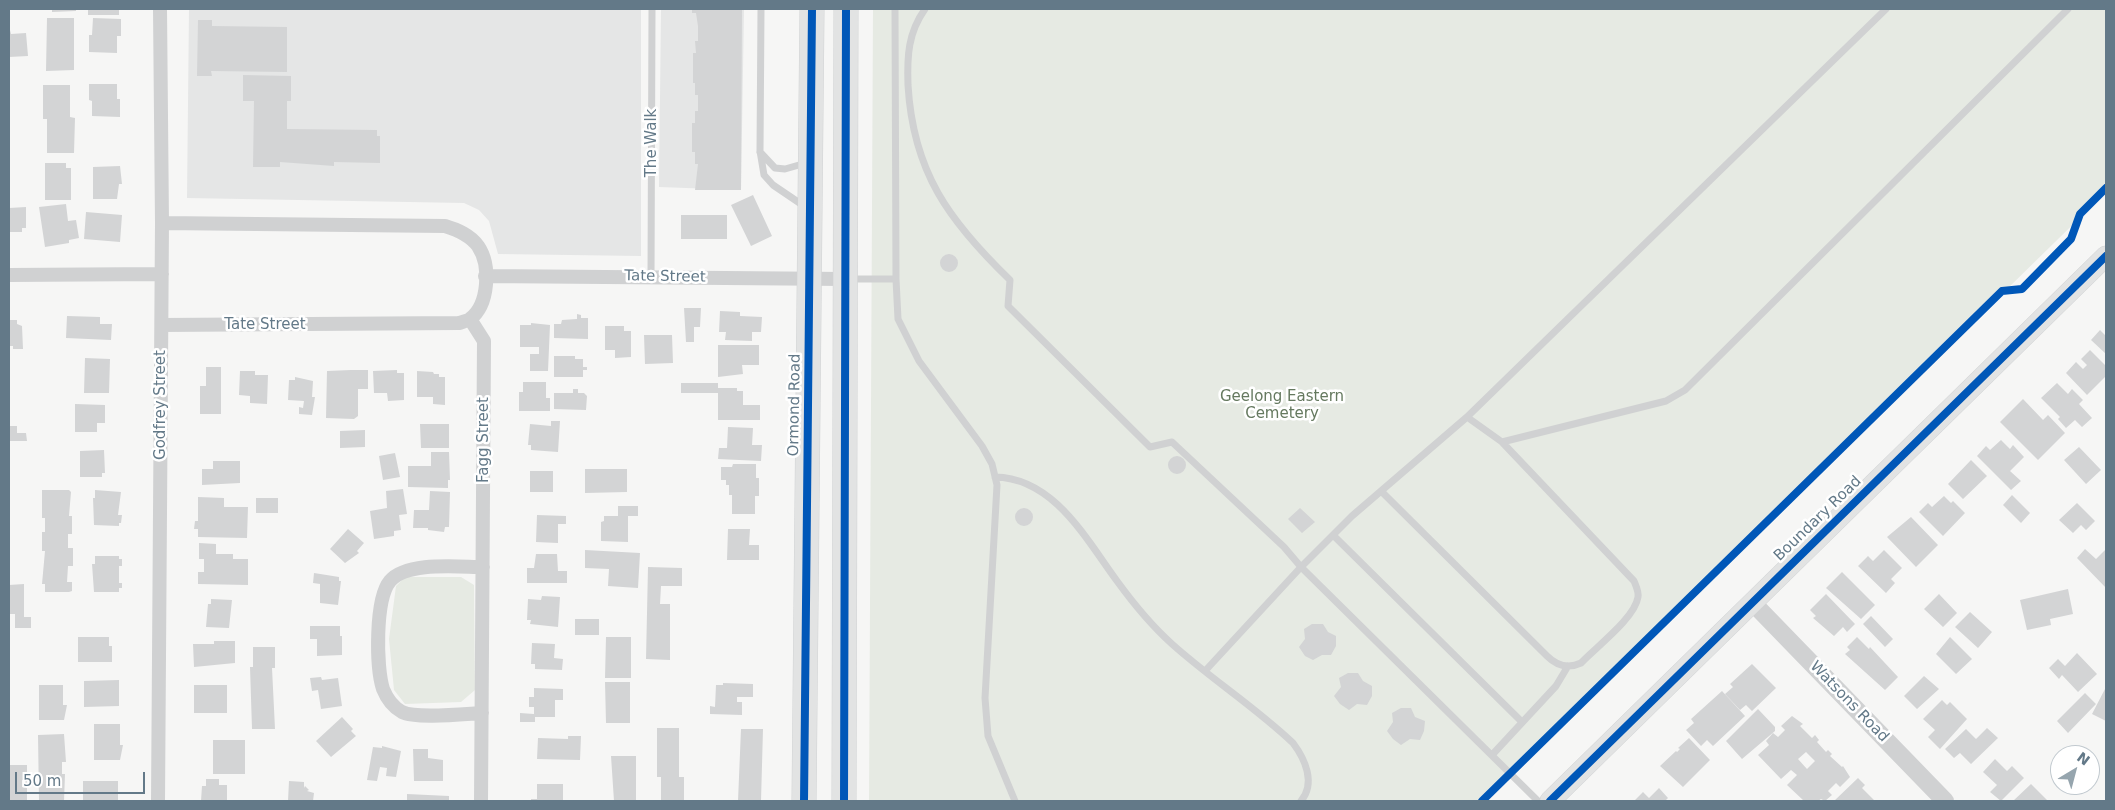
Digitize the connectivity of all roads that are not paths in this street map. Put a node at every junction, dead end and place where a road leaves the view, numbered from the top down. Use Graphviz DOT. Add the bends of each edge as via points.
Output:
graph roads {
  1 [pos="160,9"];
  2 [pos="652,9"];
  3 [pos="761,9"];
  4 [pos="812,9"];
  5 [pos="846,9"];
  6 [pos="895,9"];
  7 [pos="925,9"];
  8 [pos="1886,9"];
  9 [pos="2068,9"];
  10 [pos="760,151"];
  11 [pos="811,162"];
  12 [pos="810,211"];
  13 [pos="162,223"];
  14 [pos="2106,256"];
  15 [pos="162,274"];
  16 [pos="9,275"];
  17 [pos="486,276"];
  18 [pos="651,277"];
  19 [pos="810,278"];
  20 [pos="845,279"];
  21 [pos="896,279"];
  22 [pos="470,319"];
  23 [pos="162,326"];
  24 [pos="1468,417"];
  25 [pos="1502,442"];
  26 [pos="995,477"];
  27 [pos="1381,491"];
  28 [pos="1333,535"];
  29 [pos="482,567"];
  30 [pos="1301,567"];
  31 [pos="1752,603"];
  32 [pos="1568,666"];
  33 [pos="1205,671"];
  34 [pos="482,713"];
  35 [pos="1522,722"];
  36 [pos="1492,755"];
  37 [pos="158,801"];
  38 [pos="481,801"];
  39 [pos="804,801"];
  40 [pos="844,801"];
  41 [pos="1015,801"];
  42 [pos="1301,801"];
  43 [pos="1538,801"];
  44 [pos="1550,801"];
  45 [pos="1945,801"];
  1 -- 13 [label="street, Godfrey Street"];
  2 -- 18 [label="lane, The Walk"];
  3 -- 10 [label="lane"];
  4 -- 11 [label="highway, Ormond Road"];
  5 -- 20 [label="highway"];
  6 -- 21 [label="lane"];
  7 -- 30 [label="lane" via="914,24 907,69 915,136 927,174 956,224 1010,280 1008,306 1150,447 1172,442 1284,547"];
  8 -- 24 [label="lane"];
  9 -- 25 [label="lane" via="1686,390 1666,401"];
  10 -- 11 [label="lane" via="774,168 785,169"];
  10 -- 12 [label="lane" via="764,175"];
  11 -- 12 [label="highway, Ormond Road"];
  12 -- 19 [label="highway, Ormond Road"];
  13 -- 15 [label="street, Godfrey Street"];
  13 -- 17 [label="street" via="445,226 462,232 478,246 484,258"];
  14 -- 31 [label="main road, Boundary Road"];
  15 -- 16 [label="street"];
  15 -- 23 [label="street, Godfrey Street"];
  17 -- 18 [label="street, Tate Street"];
  17 -- 22 [label="street" via="485,295"];
  18 -- 19 [label="street, Tate Street"];
  19 -- 20 [label="street, Tate Street"];
  19 -- 39 [label="highway, Ormond Road"];
  20 -- 21 [label="lane"];
  20 -- 40 [label="highway"];
  21 -- 26 [label="lane" via="898,319 920,361 982,446"];
  22 -- 23 [label="street, Tate Street" via="459,323"];
  22 -- 29 [label="street, Fagg Street" via="484,341"];
  23 -- 37 [label="street, Godfrey Street"];
  24 -- 25 [label="lane"];
  24 -- 27 [label="lane"];
  25 -- 32 [label="lane" via="1634,582 1639,594 1636,606 1627,617 1581,663"];
  26 -- 33 [label="lane" via="1011,477 1029,484 1065,511 1138,608 1172,644"];
  26 -- 41 [label="lane" via="985,698 988,736"];
  27 -- 28 [label="lane"];
  27 -- 32 [label="lane" via="1547,656 1561,666"];
  28 -- 30 [label="lane"];
  28 -- 35 [label="lane"];
  29 -- 34 [label="street, Fagg Street"];
  29 -- 34 [label="street" via="418,568 391,580 381,603 379,653 384,690 393,706 401,712 414,715"];
  30 -- 33 [label="lane"];
  30 -- 36 [label="lane"];
  31 -- 44 [label="main road, Boundary Road"];
  31 -- 45 [label="street, Watsons Road"];
  32 -- 35 [label="lane" via="1556,686"];
  33 -- 42 [label="lane" via="1278,729 1303,756 1309,782"];
  34 -- 38 [label="street, Fagg Street"];
  35 -- 36 [label="lane"];
  36 -- 43 [label="lane"];
}
